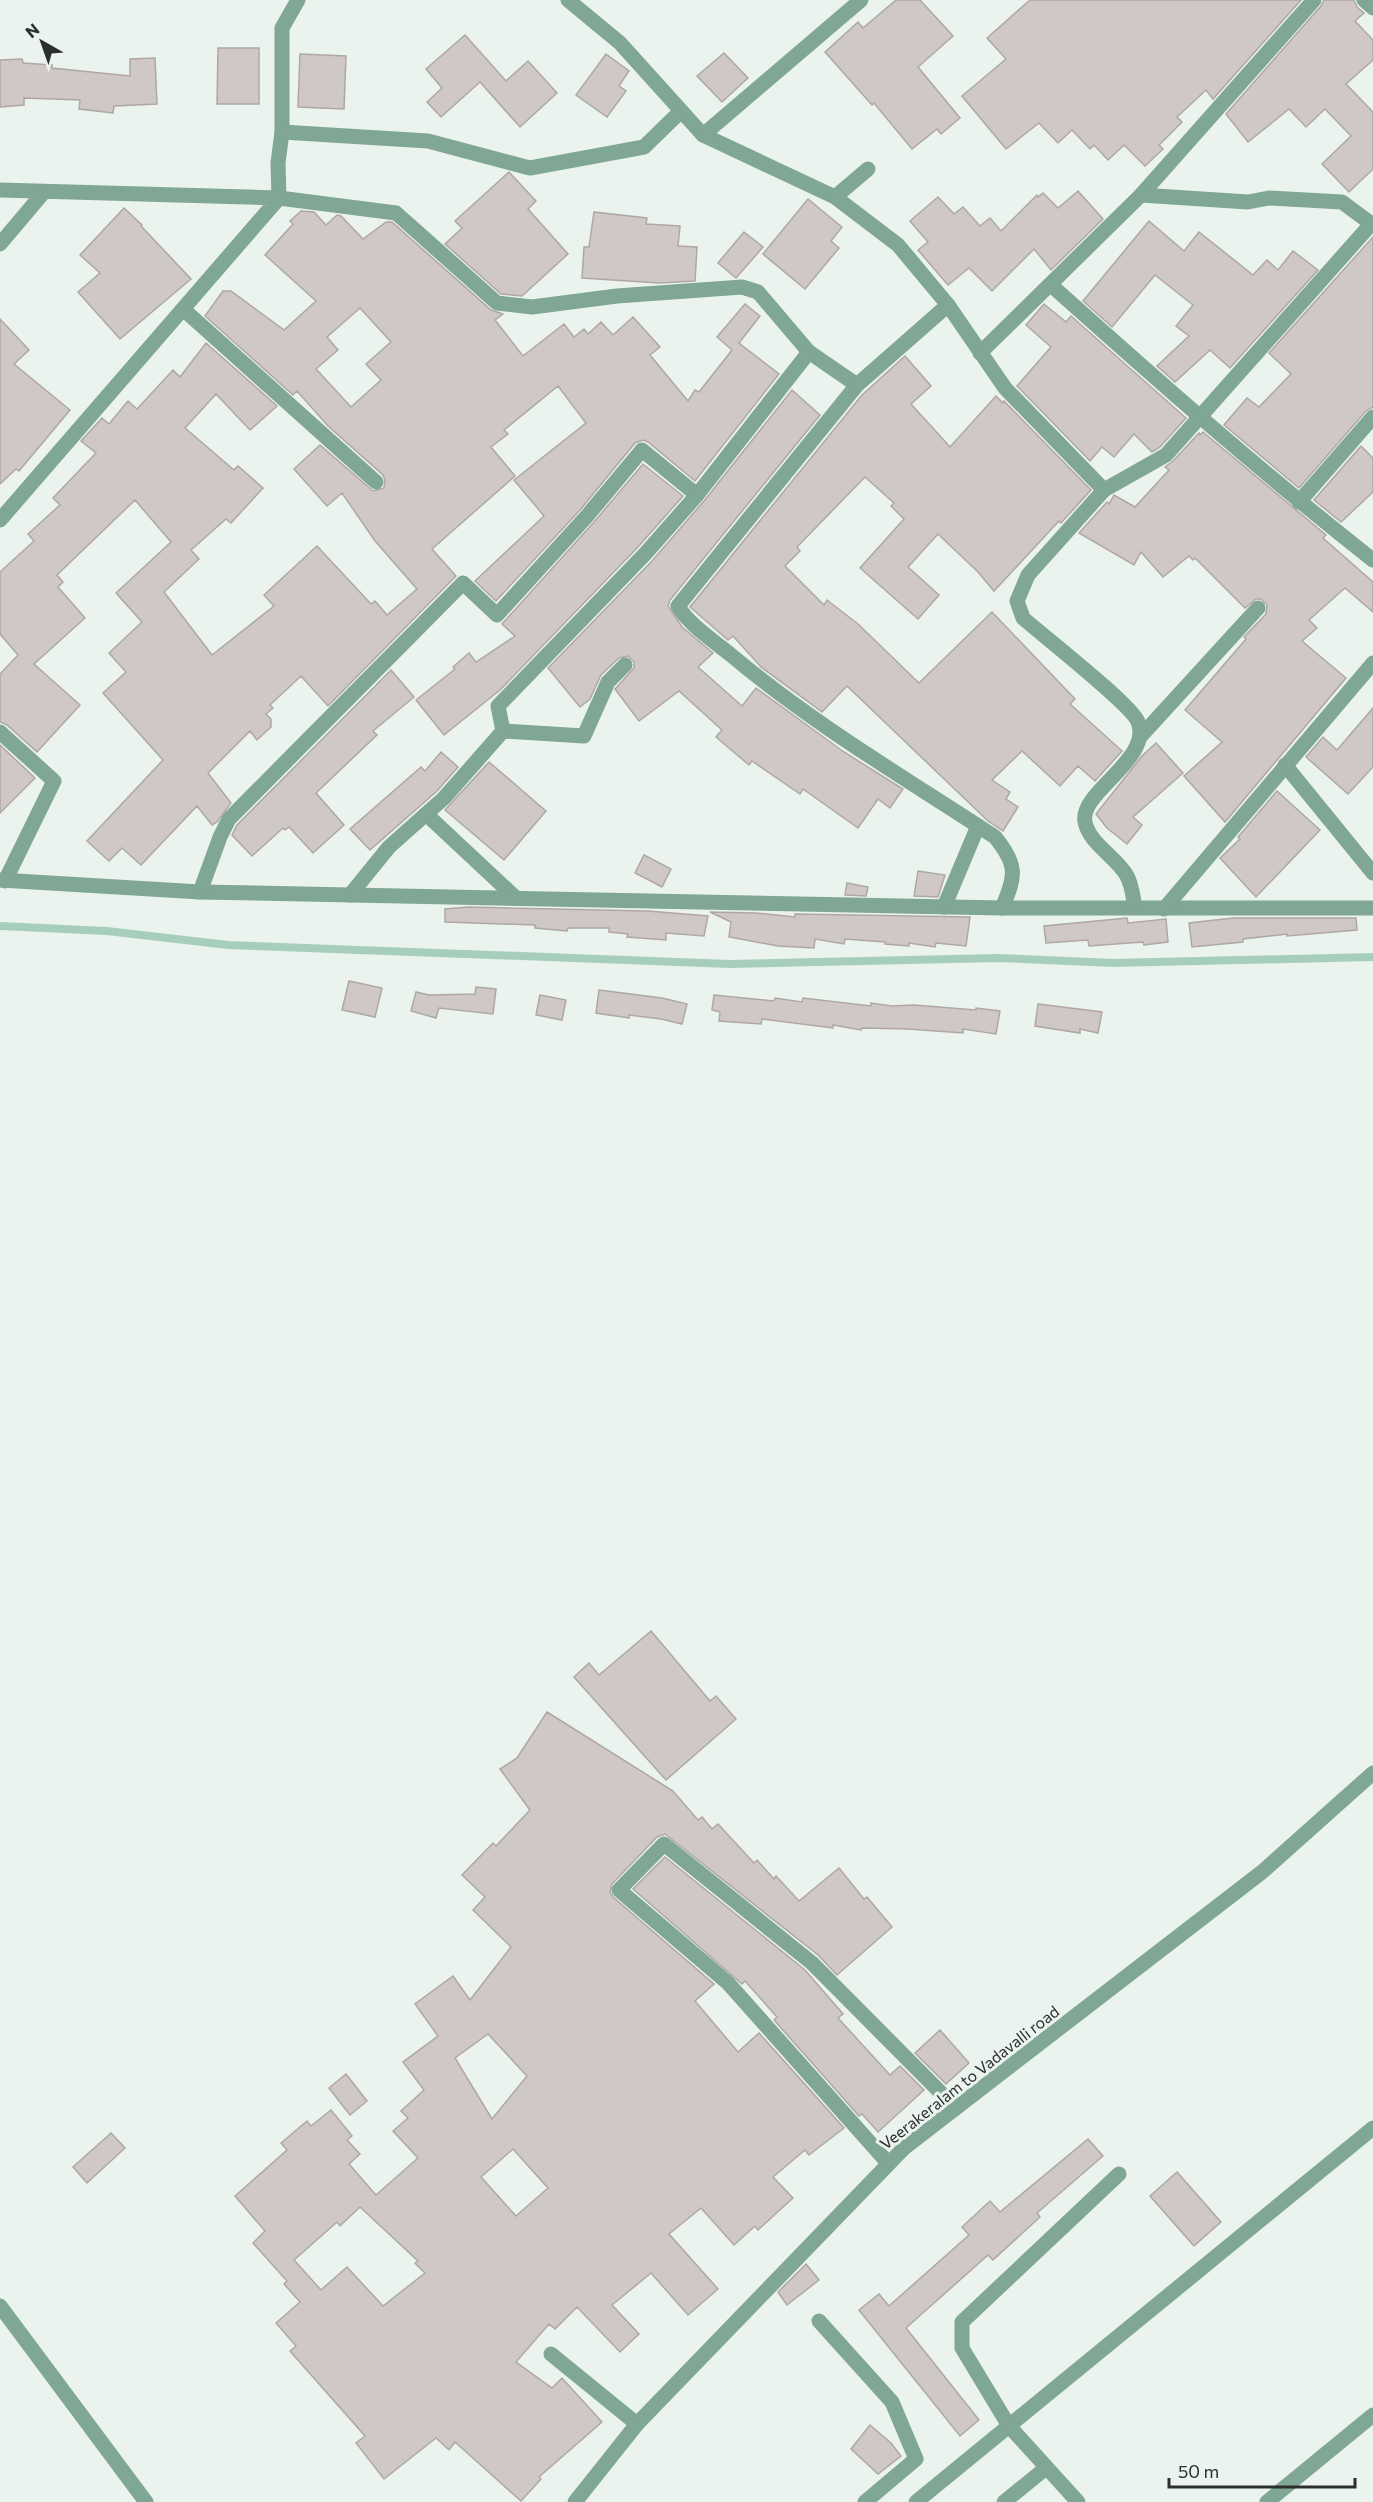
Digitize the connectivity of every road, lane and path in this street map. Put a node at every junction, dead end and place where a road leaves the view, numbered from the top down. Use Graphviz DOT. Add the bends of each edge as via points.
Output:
graph roads {
  1 [pos="298,0"];
  2 [pos="568,0"];
  3 [pos="861,0"];
  4 [pos="1314,0"];
  5 [pos="1364,0"];
  6 [pos="1373,8"];
  7 [pos="680,112"];
  8 [pos="282,132"];
  9 [pos="703,135"];
  10 [pos="868,169"];
  11 [pos="0,190"];
  12 [pos="44,192"];
  13 [pos="1141,195"];
  14 [pos="835,197"];
  15 [pos="279,198"];
  16 [pos="1372,224"];
  17 [pos="0,244"];
  18 [pos="1051,285"];
  19 [pos="948,305"];
  20 [pos="183,309"];
  21 [pos="809,352"];
  22 [pos="980,353"];
  23 [pos="857,385"];
  24 [pos="1373,417"];
  25 [pos="1200,418"];
  26 [pos="376,482"];
  27 [pos="1104,490"];
  28 [pos="697,495"];
  29 [pos="1299,502"];
  30 [pos="0,520"];
  31 [pos="1373,560"];
  32 [pos="1258,608"];
  33 [pos="1373,663"];
  34 [pos="625,665"];
  35 [pos="503,731"];
  36 [pos="0,732"];
  37 [pos="1140,737"];
  38 [pos="1285,765"];
  39 [pos="426,814"];
  40 [pos="978,826"];
  41 [pos="1373,873"];
  42 [pos="2,880"];
  43 [pos="201,892"];
  44 [pos="350,895"];
  45 [pos="516,898"];
  46 [pos="1370,906"];
  47 [pos="944,907"];
  48 [pos="1136,907"];
  49 [pos="1002,908"];
  50 [pos="1164,909"];
  51 [pos="1373,1773"];
  52 [pos="956,2108"];
  53 [pos="1373,2128"];
  54 [pos="888,2163"];
  55 [pos="1119,2174"];
  56 [pos="0,2306"];
  57 [pos="819,2321"];
  58 [pos="551,2354"];
  59 [pos="1373,2415"];
  60 [pos="637,2424"];
  61 [pos="1009,2426"];
  62 [pos="1046,2468"];
  63 [pos="146,2502"];
  64 [pos="575,2502"];
  65 [pos="865,2502"];
  66 [pos="916,2502"];
  67 [pos="1004,2502"];
  68 [pos="1078,2502"];
  69 [pos="1267,2502"];
  1 -- 8 [label="street" via="282,28"];
  2 -- 7 [label="street" via="620,43"];
  3 -- 9 [label="street"];
  4 -- 13 [label="street"];
  5 -- 6 [label="street"];
  7 -- 8 [label="street" via="644,147 530,168 428,141"];
  7 -- 9 [label="street"];
  8 -- 15 [label="street"];
  9 -- 14 [label="street"];
  10 -- 14 [label="street"];
  11 -- 12 [label="street"];
  12 -- 15 [label="street"];
  12 -- 17 [label="street"];
  13 -- 16 [label="street" via="1248,202 1269,198 1342,202"];
  13 -- 18 [label="street"];
  14 -- 19 [label="street" via="898,245"];
  15 -- 20 [label="street"];
  15 -- 21 [label="street" via="396,213 497,303 532,307 742,287 758,292"];
  16 -- 25 [label="street"];
  18 -- 22 [label="street"];
  18 -- 25 [label="street"];
  19 -- 22 [label="street"];
  19 -- 23 [label="street"];
  20 -- 26 [label="street"];
  20 -- 30 [label="street"];
  21 -- 23 [label="street"];
  21 -- 28 [label="street"];
  22 -- 27 [label="street" via="1005,388"];
  23 -- 40 [label="street" via="678,606 702,632 770,688"];
  24 -- 29 [label="street"];
  25 -- 27 [label="street" via="1166,455"];
  25 -- 29 [label="street"];
  27 -- 37 [label="street" via="1028,575 1017,601 1023,618 1123,704 1138,721"];
  28 -- 35 [label="street" via="498,705"];
  28 -- 43 [label="street" via="642,450 497,615 463,583 230,819"];
  29 -- 31 [label="street"];
  32 -- 37 [label="street"];
  33 -- 38 [label="street"];
  34 -- 35 [label="street" via="608,682 584,736"];
  35 -- 39 [label="street"];
  36 -- 42 [label="street" via="54,781"];
  37 -- 48 [label="street" via="1135,750 1089,806 1085,821 1090,833 1127,876"];
  38 -- 41 [label="street"];
  38 -- 50 [label="street"];
  39 -- 44 [label="street" via="389,846"];
  39 -- 45 [label="street"];
  40 -- 47 [label="street"];
  40 -- 49 [label="street" via="995,837 1014,867 1012,885"];
  42 -- 43 [label="street"];
  43 -- 44 [label="street"];
  44 -- 45 [label="street"];
  45 -- 47 [label="street"];
  46 -- 50 [label="street"];
  47 -- 49 [label="street"];
  48 -- 49 [label="street"];
  48 -- 50 [label="street"];
  51 -- 52 [label="street, Veerakeralam to Vadavalli road" via="1262,1872"];
  52 -- 54 [label="street, Veerakeralam to Vadavalli road"];
  52 -- 54 [label="street" via="812,1963 664,1844 619,1890 728,1983"];
  53 -- 61 [label="street"];
  54 -- 60 [label="street, Veerakeralam to Vadavalli road"];
  55 -- 61 [label="street" via="962,2322 962,2348"];
  56 -- 63 [label="street"];
  57 -- 65 [label="street" via="892,2402 916,2459"];
  58 -- 60 [label="street"];
  59 -- 69 [label="street"];
  60 -- 64 [label="street, Veerakeralam to Vadavalli road"];
  61 -- 62 [label="street"];
  61 -- 66 [label="street"];
  62 -- 67 [label="street"];
  62 -- 68 [label="street"];
}
